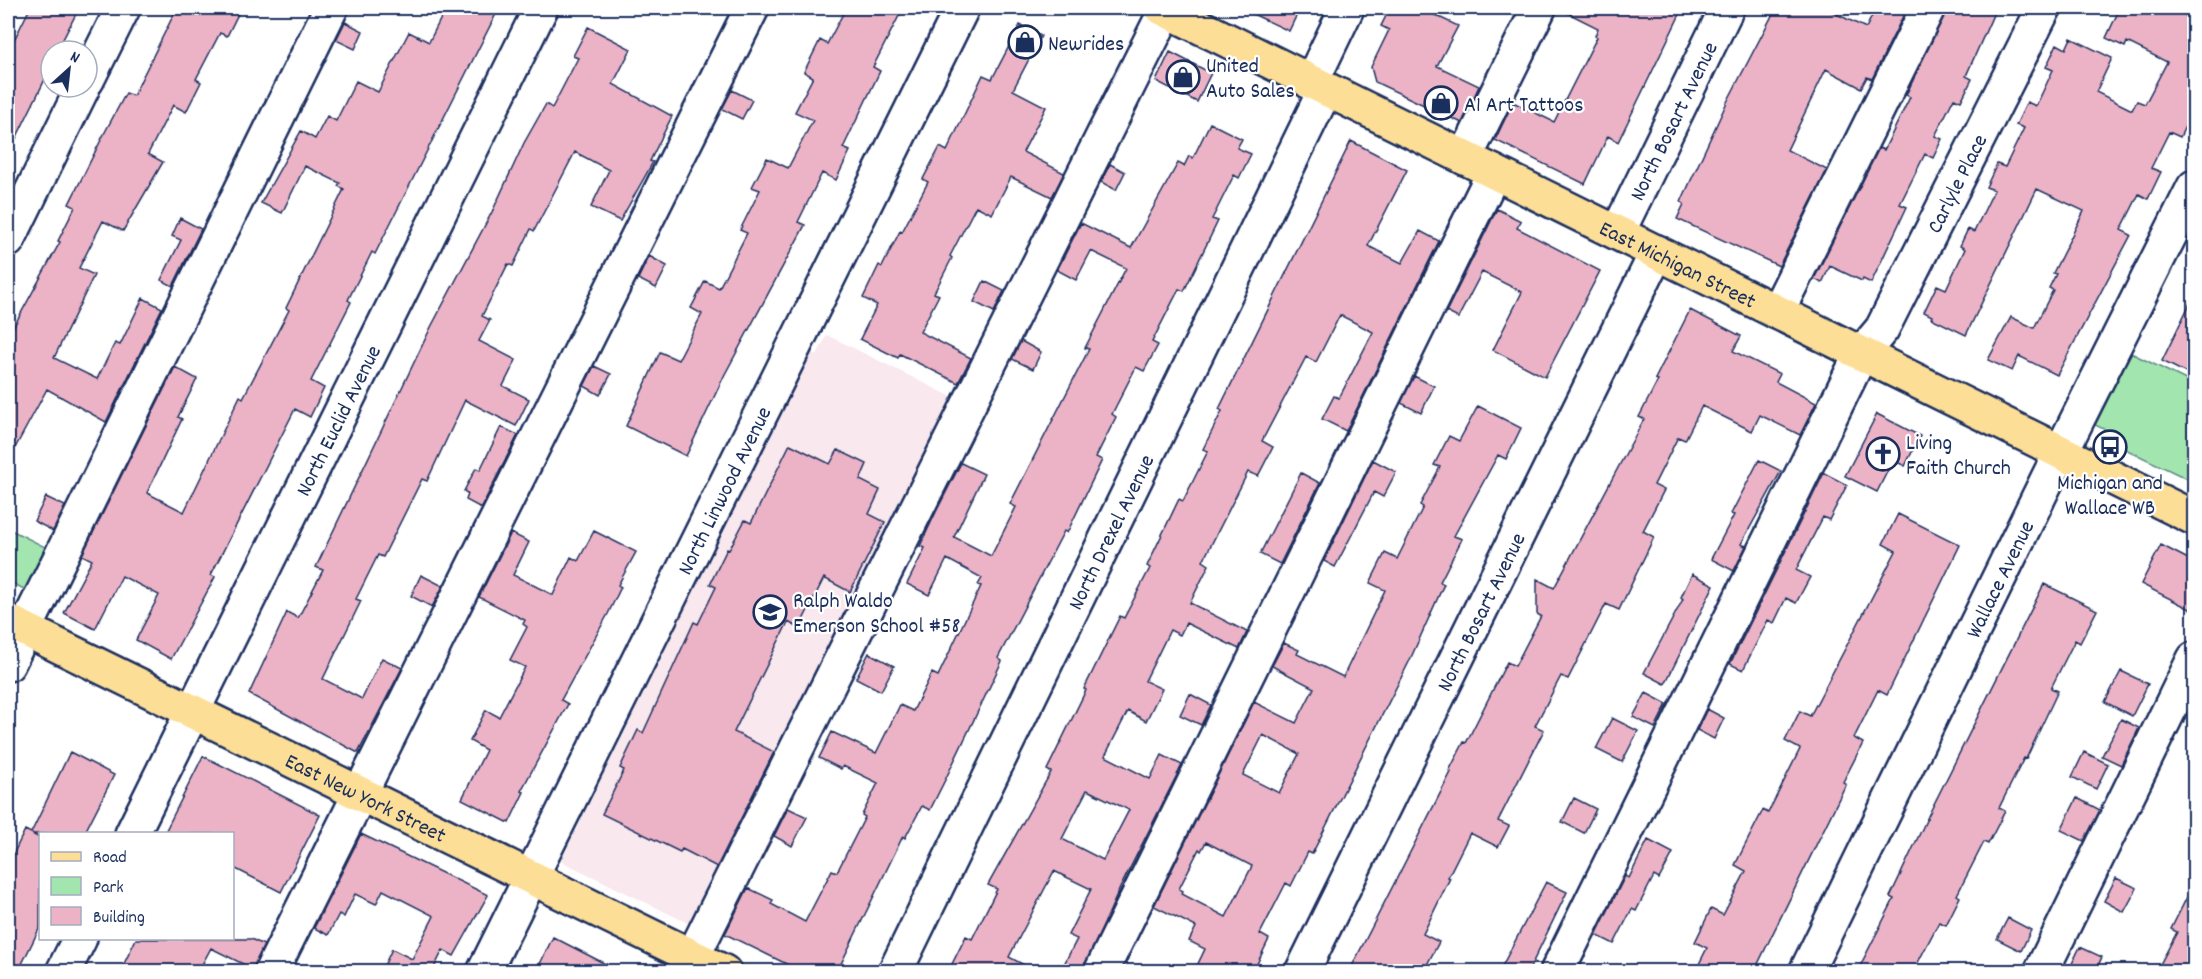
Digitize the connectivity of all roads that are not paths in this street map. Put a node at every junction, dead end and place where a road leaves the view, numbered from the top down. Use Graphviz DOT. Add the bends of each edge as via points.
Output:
graph roads {
  1 [pos="123,8"];
  2 [pos="331,8"];
  3 [pos="541,8"];
  4 [pos="752,8"];
  5 [pos="962,8"];
  6 [pos="1347,8"];
  7 [pos="1539,8"];
  8 [pos="1727,8"];
  9 [pos="1928,8"];
  10 [pos="2044,8"];
  11 [pos="1164,9"];
  12 [pos="99,56"];
  13 [pos="1318,86"];
  14 [pos="77,99"];
  15 [pos="1465,158"];
  16 [pos="1494,172"];
  17 [pos="2194,187"];
  18 [pos="1618,232"];
  19 [pos="8,240"];
  20 [pos="1657,252"];
  21 [pos="1777,312"];
  22 [pos="1861,354"];
  23 [pos="2061,452"];
  24 [pos="2194,518"];
  25 [pos="16,625"];
  26 [pos="2194,659"];
  27 [pos="8,664"];
  28 [pos="192,712"];
  29 [pos="359,794"];
  30 [pos="133,832"];
  31 [pos="531,877"];
  32 [pos="79,940"];
  33 [pos="688,964"];
  34 [pos="63,972"];
  35 [pos="271,972"];
  36 [pos="484,972"];
  37 [pos="724,972"];
  38 [pos="895,972"];
  39 [pos="1101,972"];
  40 [pos="1302,972"];
  41 [pos="1557,972"];
  42 [pos="1806,972"];
  43 [pos="2041,972"];
  1 -- 12 [label="street"];
  2 -- 25 [label="street"];
  3 -- 28 [label="street, North Euclid Avenue"];
  4 -- 29 [label="street"];
  5 -- 31 [label="street, North Linwood Avenue"];
  6 -- 13 [label="street, North Drexel Avenue"];
  7 -- 15 [label="street"];
  8 -- 18 [label="street, North Bosart Avenue"];
  9 -- 21 [label="street"];
  10 -- 22 [label="street, Carlyle Place" via="1882,329"];
  11 -- 13 [label="main road, East Michigan Street"];
  11 -- 33 [label="street"];
  13 -- 15 [label="main road, East Michigan Street"];
  13 -- 38 [label="street, North Drexel Avenue"];
  14 -- 19 [label="street"];
  15 -- 16 [label="main road, East Michigan Street"];
  16 -- 18 [label="main road, East Michigan Street"];
  16 -- 39 [label="street"];
  17 -- 23 [label="street, Wallace Avenue"];
  18 -- 20 [label="main road, East Michigan Street"];
  20 -- 21 [label="main road, East Michigan Street"];
  20 -- 40 [label="street, North Bosart Avenue"];
  21 -- 22 [label="main road, East Michigan Street"];
  22 -- 23 [label="main road, East Michigan Street"];
  22 -- 41 [label="street, Carlyle Place"];
  23 -- 24 [label="main road, East Michigan Street"];
  23 -- 42 [label="street, Wallace Avenue"];
  25 -- 27 [label="street"];
  25 -- 28 [label="main road, East New York Street"];
  26 -- 43 [label="street"];
  28 -- 29 [label="main road, East New York Street"];
  28 -- 30 [label="street, North Euclid Avenue"];
  29 -- 31 [label="main road, East New York Street"];
  29 -- 35 [label="street"];
  31 -- 33 [label="main road, East New York Street"];
  31 -- 36 [label="street, North Linwood Avenue"];
  32 -- 34 [label="street"];
  33 -- 37 [label="main road, East New York Street"];
}
